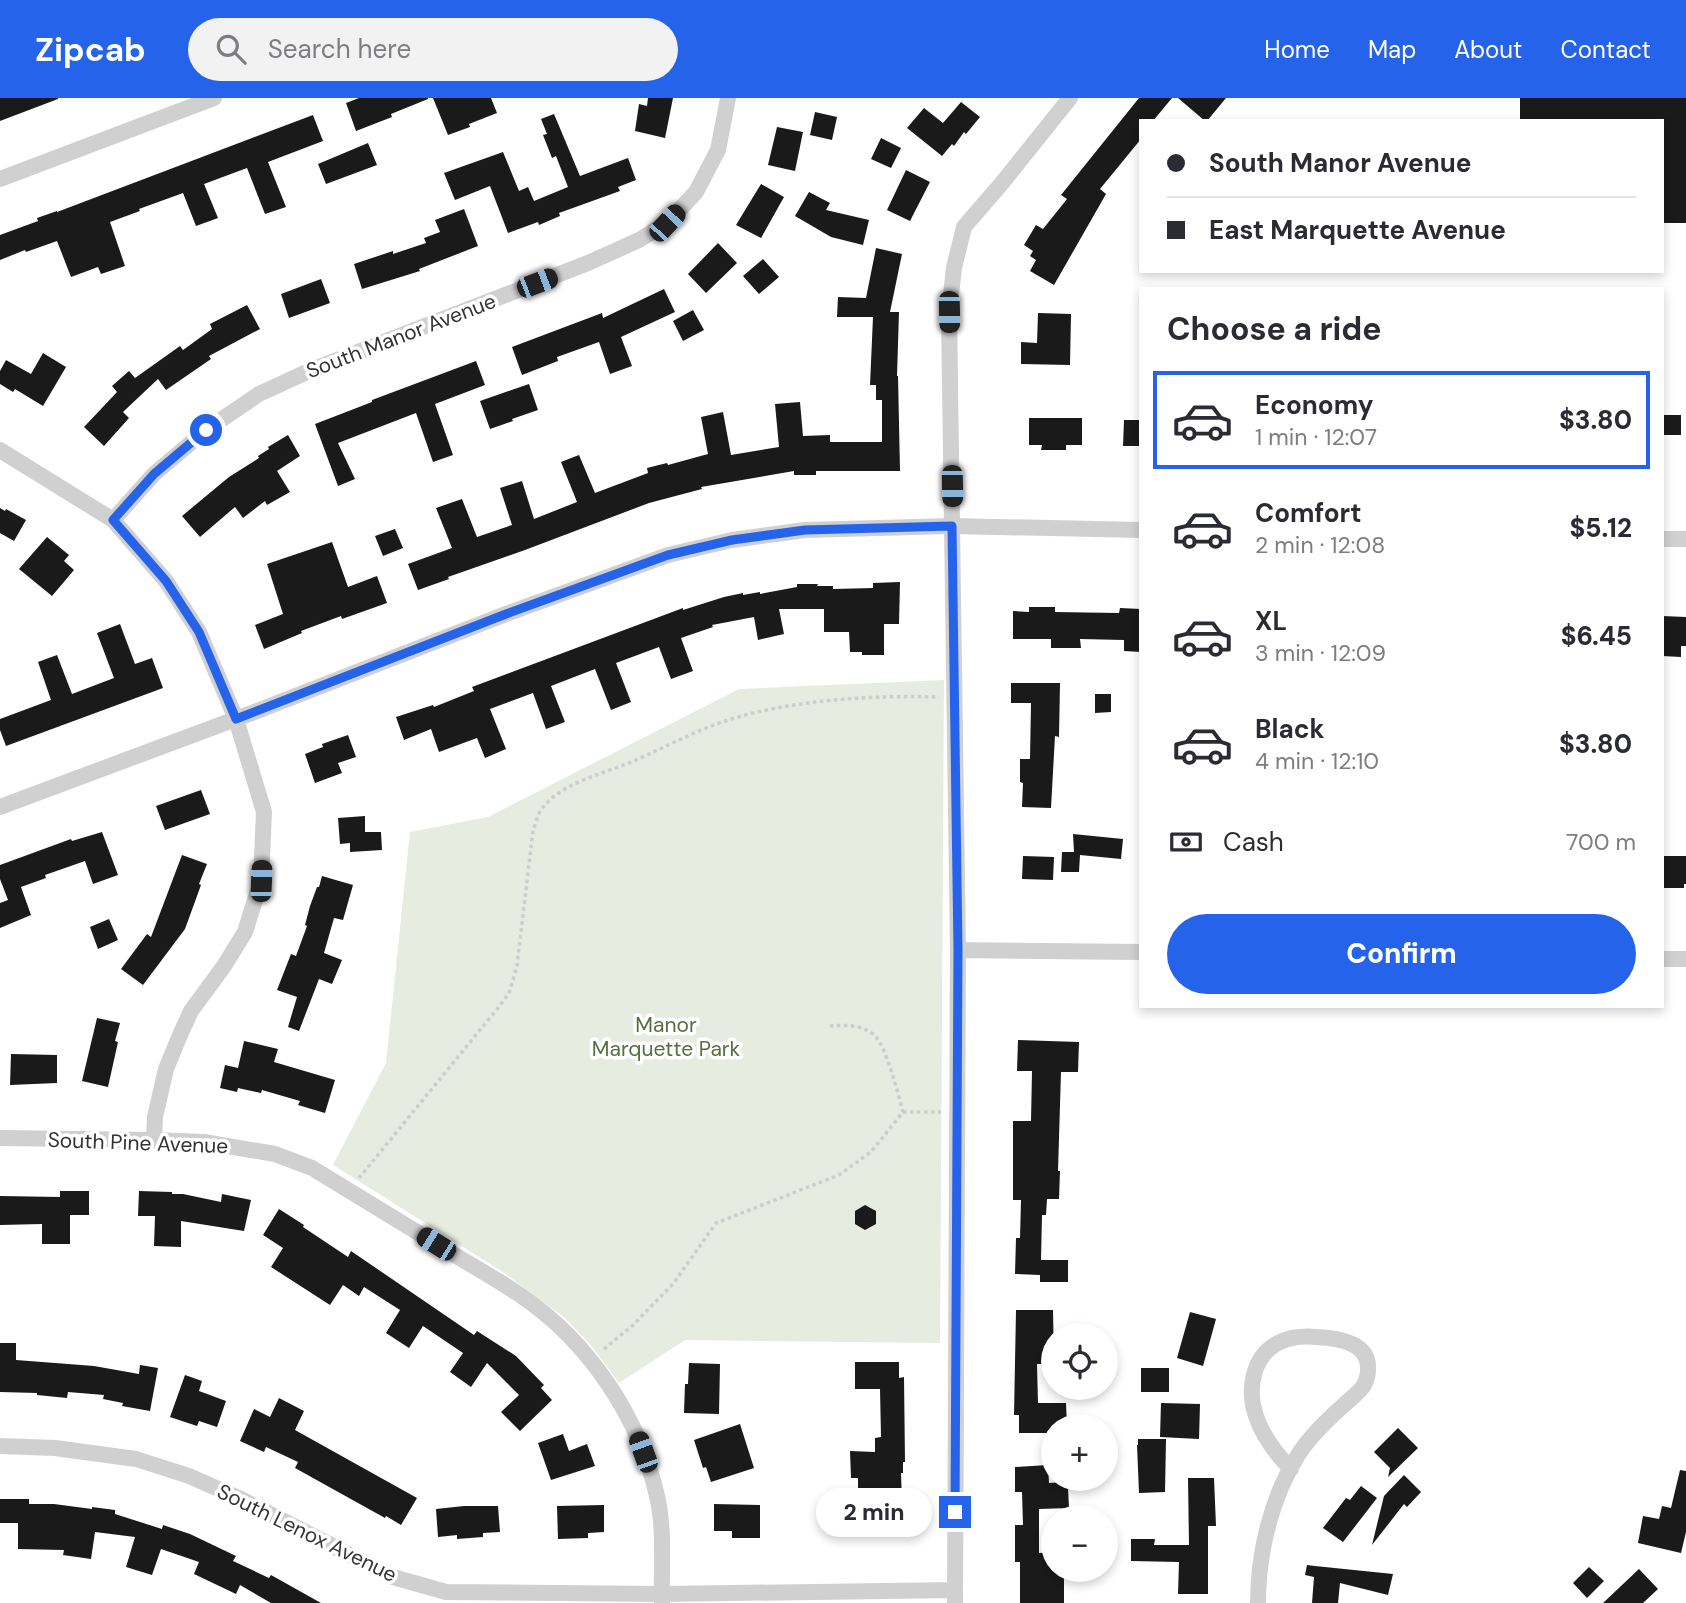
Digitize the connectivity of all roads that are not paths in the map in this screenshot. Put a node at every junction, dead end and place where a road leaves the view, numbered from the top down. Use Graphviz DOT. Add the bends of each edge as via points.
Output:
graph roads {
  1 [pos="214,98"];
  2 [pos="728,98"];
  3 [pos="1070,98"];
  4 [pos="0,179"];
  5 [pos="0,450"];
  6 [pos="113,520"];
  7 [pos="952,526"];
  8 [pos="1139,530"];
  9 [pos="1664,539"];
  10 [pos="1686,539"];
  11 [pos="236,719"];
  12 [pos="0,807"];
  13 [pos="958,950"];
  14 [pos="1139,952"];
  15 [pos="1664,959"];
  16 [pos="1686,959"];
  17 [pos="0,1138"];
  18 [pos="154,1140"];
  19 [pos="0,1446"];
  20 [pos="1291,1469"];
  21 [pos="955,1596"];
  22 [pos="662,1599"];
  23 [pos="1258,1603"];
  1 -- 4 [label="street"];
  2 -- 6 [label="street, South Manor Avenue" via="718,150 696,192 667,223 588,263 259,394 154,474"];
  3 -- 7 [label="street" via="964,227 949,312"];
  5 -- 6 [label="street"];
  6 -- 11 [label="street" via="166,581 199,632"];
  7 -- 8 [label="street"];
  7 -- 11 [label="street" via="805,530 668,555"];
  7 -- 13 [label="street"];
  9 -- 10 [label="street"];
  11 -- 12 [label="street"];
  11 -- 18 [label="street" via="264,812 261,881 245,932 191,1011 180,1035 166,1069"];
  13 -- 14 [label="street"];
  13 -- 21 [label="street"];
  15 -- 16 [label="street"];
  17 -- 18 [label="street, South Pine Avenue"];
  18 -- 22 [label="street, South Pine Avenue" via="204,1142 275,1154 312,1168 522,1296 561,1329 622,1405 638,1436 658,1498"];
  19 -- 22 [label="street, South Lenox Avenue" via="136,1459 189,1476 393,1577 446,1592"];
  20 -- 20 [label="street" via="1311,1438 1365,1383 1366,1356 1348,1341 1290,1338 1263,1356 1253,1374 1255,1415 1273,1450"];
  20 -- 23 [label="street" via="1264,1541"];
  21 -- 22 [label="street, South Lenox Avenue"];
}
